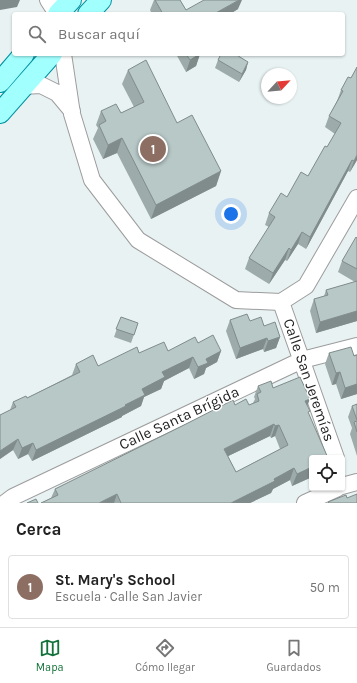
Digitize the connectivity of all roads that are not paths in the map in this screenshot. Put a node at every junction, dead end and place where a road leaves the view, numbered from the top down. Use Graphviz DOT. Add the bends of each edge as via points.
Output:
graph roads {
  1 [pos="48,0"];
  2 [pos="71,0"];
  3 [pos="100,0"];
  4 [pos="56,12"];
  5 [pos="59,12"];
  6 [pos="90,12"];
  7 [pos="22,56"];
  8 [pos="50,56"];
  9 [pos="63,56"];
  10 [pos="0,82"];
  11 [pos="24,86"];
  12 [pos="72,111"];
  13 [pos="0,113"];
  14 [pos="357,198"];
  15 [pos="281,302"];
  16 [pos="357,346"];
  17 [pos="302,360"];
  18 [pos="335,455"];
  19 [pos="329,491"];
  20 [pos="5,503"];
  21 [pos="305,503"];
  1 -- 4 [label="street"];
  2 -- 5 [label="main road"];
  3 -- 6 [label="main road"];
  7 -- 10 [label="main road"];
  8 -- 11 [label="main road"];
  9 -- 12 [label="street"];
  11 -- 12 [label="street" via="41,85 57,93"];
  11 -- 13 [label="main road"];
  12 -- 15 [label="street" via="92,180 138,240 236,300"];
  14 -- 15 [label="street" via="306,286"];
  15 -- 17 [label="street, Calle San Jeremías"];
  16 -- 17 [label="street, Calle Santa Brígida"];
  17 -- 18 [label="street, Calle San Jeremías"];
  17 -- 20 [label="street, Calle Santa Brígida"];
  19 -- 21 [label="street"];
}
